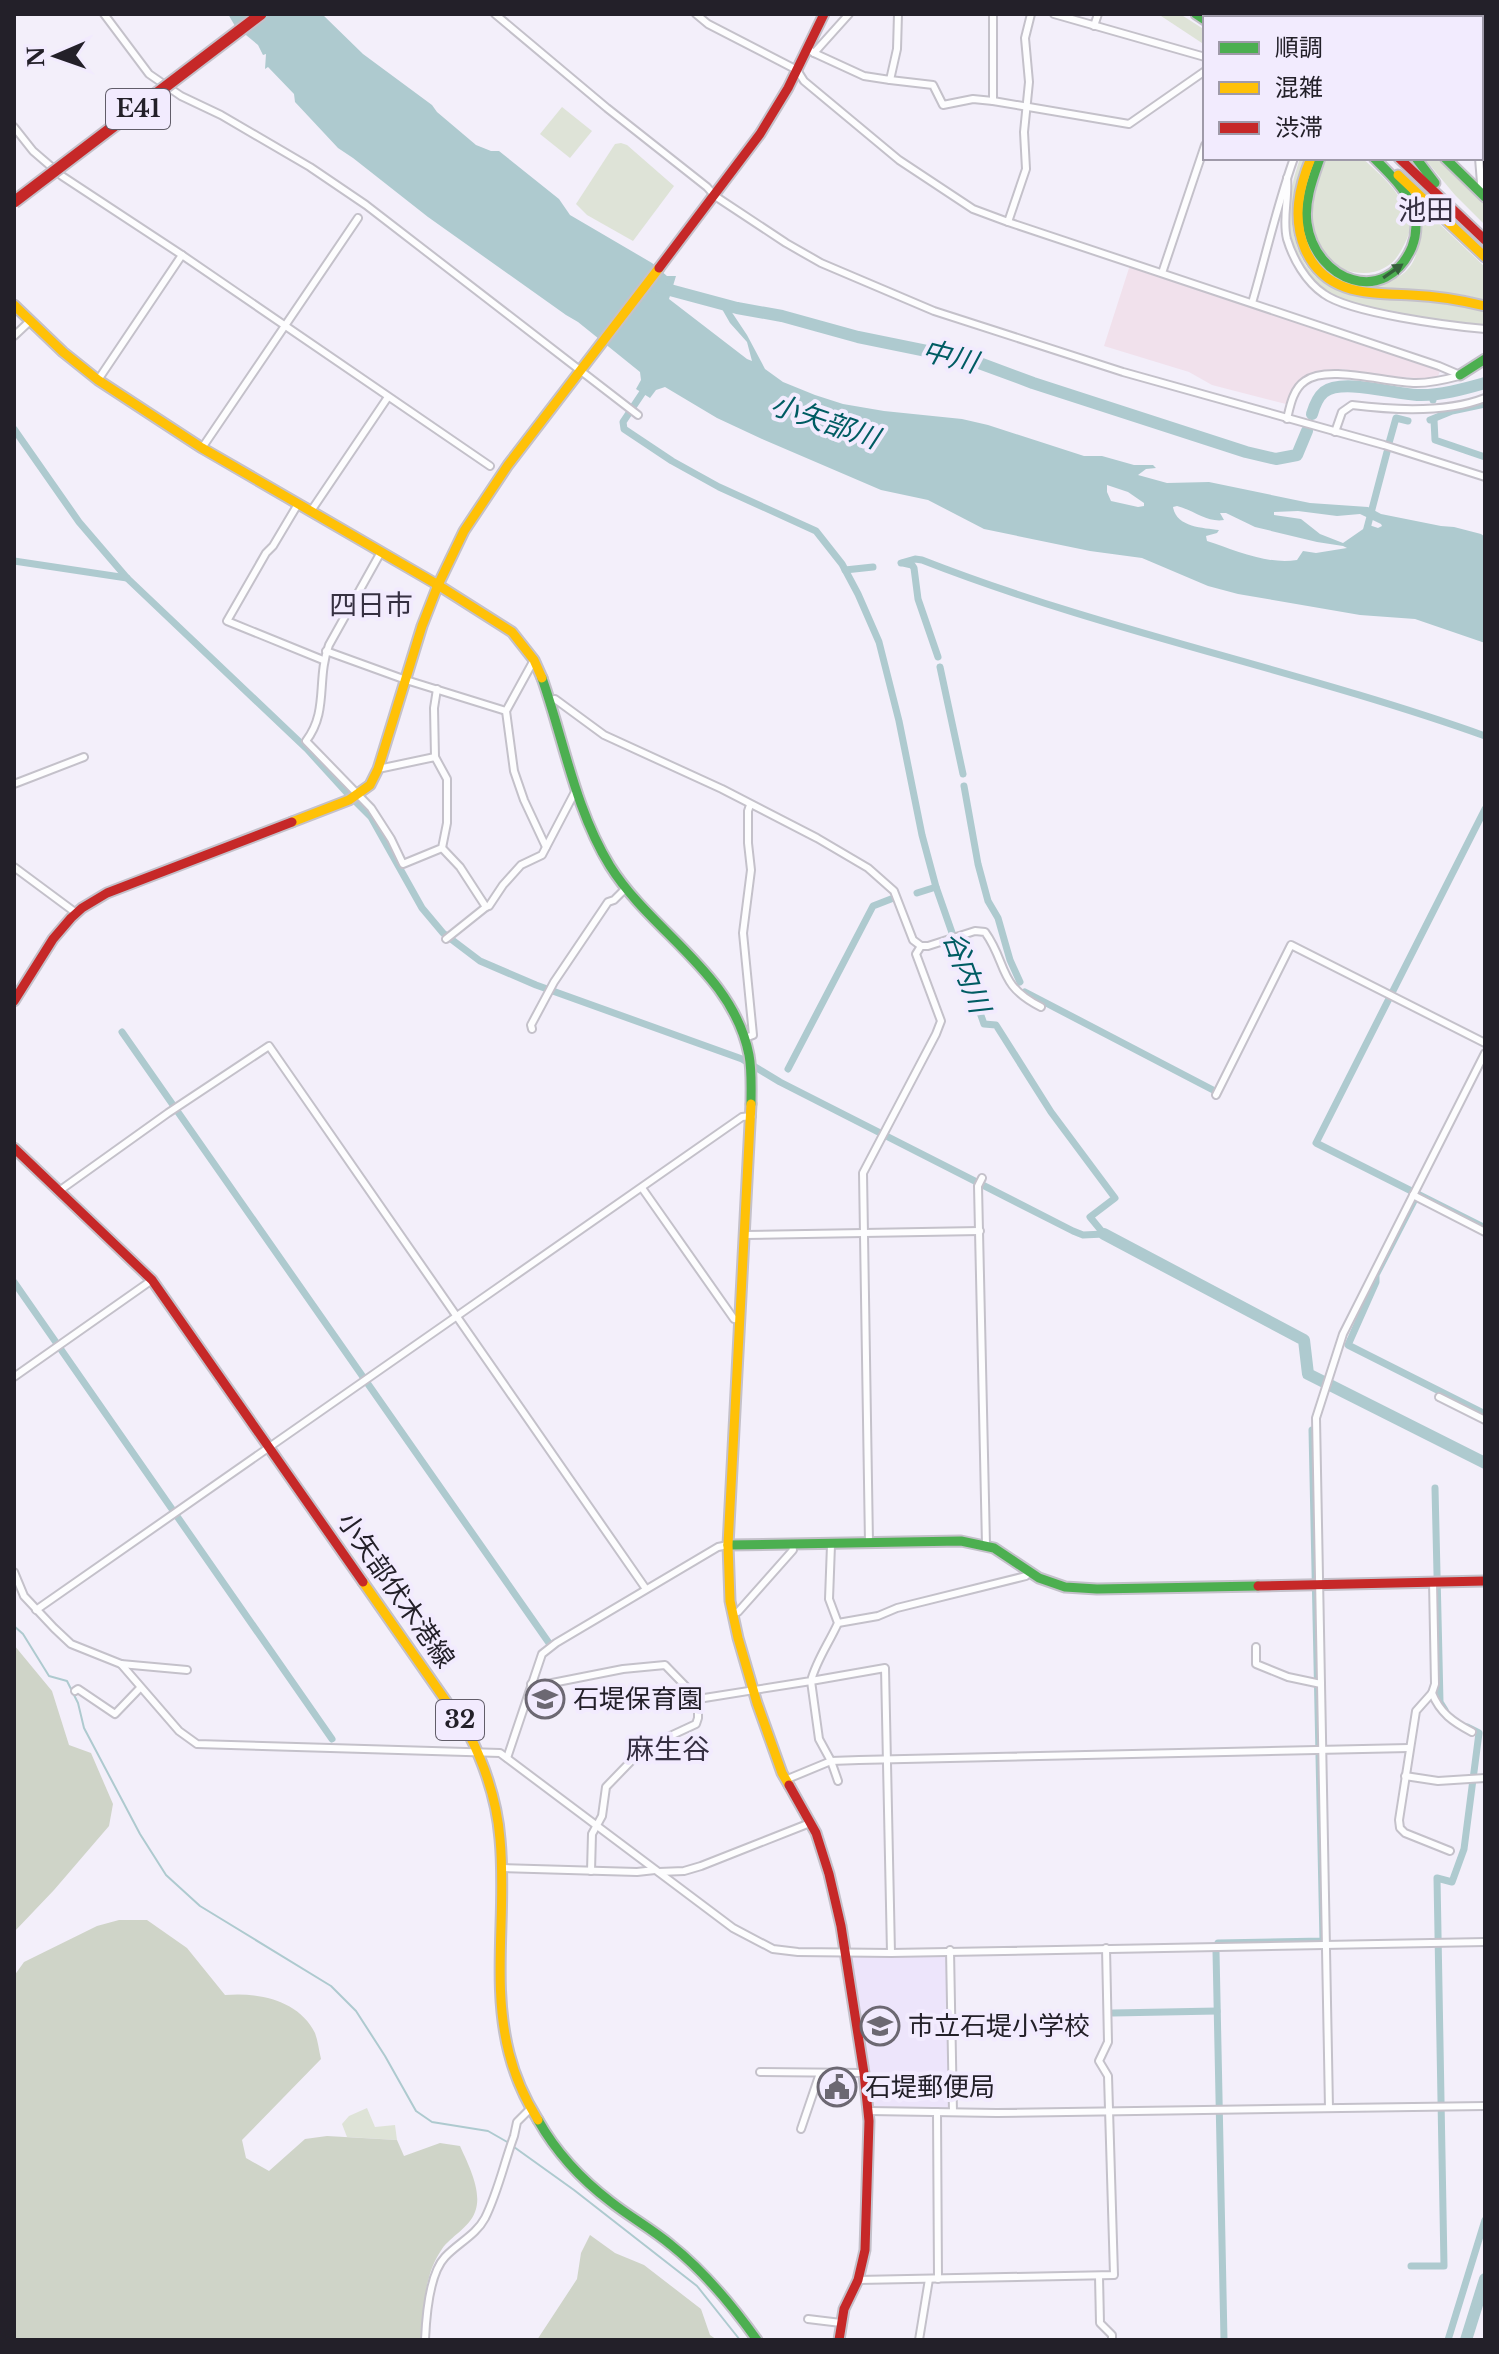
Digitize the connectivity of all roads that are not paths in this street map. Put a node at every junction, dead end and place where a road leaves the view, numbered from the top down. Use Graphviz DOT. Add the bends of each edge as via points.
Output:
graph roads {
  1 [pos="104,14"];
  2 [pos="261,14"];
  3 [pos="495,14"];
  4 [pos="696,14"];
  5 [pos="824,14"];
  6 [pos="849,14"];
  7 [pos="898,14"];
  8 [pos="993,14"];
  9 [pos="1031,14"];
  10 [pos="1054,14"];
  11 [pos="1098,14"];
  12 [pos="1244,14"];
  13 [pos="1285,14"];
  14 [pos="1094,26"];
  15 [pos="811,52"];
  16 [pos="1203,56"];
  17 [pos="797,70"];
  18 [pos="1203,72"];
  19 [pos="890,80"];
  20 [pos="993,101"];
  21 [pos="1028,107"];
  22 [pos="14,127"];
  23 [pos="1203,151"];
  24 [pos="1293,160"];
  25 [pos="1310,160"];
  26 [pos="1319,160"];
  27 [pos="1379,160"];
  28 [pos="1379,160"];
  29 [pos="1401,160"];
  30 [pos="1418,160"];
  31 [pos="1447,160"];
  32 [pos="1479,160"];
  33 [pos="1287,178"];
  34 [pos="1484,196"];
  35 [pos="713,198"];
  36 [pos="14,202"];
  37 [pos="358,218"];
  38 [pos="1008,222"];
  39 [pos="1485,238"];
  40 [pos="182,255"];
  41 [pos="1485,257"];
  42 [pos="1162,273"];
  43 [pos="1252,303"];
  44 [pos="14,305"];
  45 [pos="1485,306"];
  46 [pos="30,321"];
  47 [pos="283,327"];
  48 [pos="1485,329"];
  49 [pos="14,336"];
  50 [pos="1485,359"];
  51 [pos="582,369"];
  52 [pos="1460,375"];
  53 [pos="98,380"];
  54 [pos="388,397"];
  55 [pos="1485,398"];
  56 [pos="638,415"];
  57 [pos="1287,419"];
  58 [pos="1335,432"];
  59 [pos="202,448"];
  60 [pos="490,466"];
  61 [pos="1485,477"];
  62 [pos="298,504"];
  63 [pos="311,511"];
  64 [pos="381,552"];
  65 [pos="438,585"];
  66 [pos="326,651"];
  67 [pos="323,660"];
  68 [pos="534,660"];
  69 [pos="406,680"];
  70 [pos="437,689"];
  71 [pos="550,700"];
  72 [pos="506,711"];
  73 [pos="84,757"];
  74 [pos="435,757"];
  75 [pos="378,769"];
  76 [pos="14,784"];
  77 [pos="576,790"];
  78 [pos="355,796"];
  79 [pos="750,805"];
  80 [pos="546,847"];
  81 [pos="442,848"];
  82 [pos="14,867"];
  83 [pos="626,888"];
  84 [pos="486,907"];
  85 [pos="76,913"];
  86 [pos="446,939"];
  87 [pos="924,946"];
  88 [pos="14,1001"];
  89 [pos="1041,1007"];
  90 [pos="532,1029"];
  91 [pos="745,1038"];
  92 [pos="1485,1043"];
  93 [pos="1485,1053"];
  94 [pos="1216,1095"];
  95 [pos="752,1116"];
  96 [pos="14,1148"];
  97 [pos="982,1178"];
  98 [pos="642,1188"];
  99 [pos="59,1191"];
  100 [pos="1413,1195"];
  101 [pos="980,1231"];
  102 [pos="1485,1232"];
  103 [pos="863,1233"];
  104 [pos="745,1235"];
  105 [pos="152,1280"];
  106 [pos="456,1316"];
  107 [pos="741,1320"];
  108 [pos="14,1377"];
  109 [pos="1439,1397"];
  110 [pos="1485,1420"];
  111 [pos="270,1448"];
  112 [pos="869,1543"];
  113 [pos="728,1545"];
  114 [pos="792,1545"];
  115 [pos="831,1545"];
  116 [pos="986,1545"];
  117 [pos="14,1572"];
  118 [pos="1029,1573"];
  119 [pos="1485,1581"];
  120 [pos="1433,1582"];
  121 [pos="1319,1583"];
  122 [pos="646,1589"];
  123 [pos="36,1610"];
  124 [pos="733,1613"];
  125 [pos="838,1623"];
  126 [pos="1256,1647"];
  127 [pos="121,1664"];
  128 [pos="187,1670"];
  129 [pos="811,1681"];
  130 [pos="531,1684"];
  131 [pos="1321,1684"];
  132 [pos="140,1688"];
  133 [pos="754,1690"];
  134 [pos="75,1691"];
  135 [pos="1432,1693"];
  136 [pos="698,1699"];
  137 [pos="1472,1732"];
  138 [pos="1409,1748"];
  139 [pos="478,1752"];
  140 [pos="1322,1752"];
  141 [pos="507,1758"];
  142 [pos="889,1759"];
  143 [pos="831,1761"];
  144 [pos="1405,1776"];
  145 [pos="1485,1778"];
  146 [pos="785,1780"];
  147 [pos="838,1781"];
  148 [pos="811,1823"];
  149 [pos="596,1824"];
  150 [pos="1450,1851"];
  151 [pos="503,1868"];
  152 [pos="591,1871"];
  153 [pos="657,1871"];
  154 [pos="1485,1942"];
  155 [pos="1326,1943"];
  156 [pos="1106,1948"];
  157 [pos="950,1950"];
  158 [pos="846,1952"];
  159 [pos="891,1953"];
  160 [pos="760,2072"];
  161 [pos="820,2073"];
  162 [pos="864,2073"];
  163 [pos="1485,2106"];
  164 [pos="1329,2108"];
  165 [pos="530,2109"];
  166 [pos="869,2111"];
  167 [pos="937,2112"];
  168 [pos="953,2112"];
  169 [pos="1109,2112"];
  170 [pos="801,2129"];
  171 [pos="1099,2276"];
  172 [pos="929,2279"];
  173 [pos="938,2279"];
  174 [pos="858,2280"];
  175 [pos="808,2319"];
  176 [pos="841,2323"];
  177 [pos="425,2340"];
  178 [pos="757,2340"];
  179 [pos="839,2340"];
  180 [pos="919,2340"];
  181 [pos="1112,2340"];
  1 -- 51 [label="street" via="149,74 366,205"];
  2 -- 36 [label="main road, E41, bridge"];
  3 -- 35 [label="street" via="707,187"];
  4 -- 17 [label="street"];
  5 -- 15 [label="main road"];
  6 -- 15 [label="street"];
  7 -- 19 [label="street"];
  8 -- 20 [label="street"];
  9 -- 21 [label="street" via="1025,38"];
  10 -- 14 [label="street"];
  11 -- 14 [label="street"];
  12 -- 13 [label="main road"];
  14 -- 16 [label="street"];
  15 -- 17 [label="main road"];
  15 -- 19 [label="street" via="864,76"];
  17 -- 35 [label="main road" via="759,138"];
  17 -- 38 [label="street" via="899,160 973,209"];
  18 -- 21 [label="street" via="1129,124"];
  19 -- 20 [label="street" via="933,85 943,105"];
  20 -- 21 [label="street"];
  21 -- 38 [label="street" via="1026,169"];
  22 -- 40 [label="street" via="62,176"];
  23 -- 42 [label="street"];
  24 -- 33 [label="street"];
  25 -- 45 [label="main road" via="1298,215 1303,247 1321,274 1358,292"];
  26 -- 27 [label="main road, one-way" via="1307,200 1309,235 1330,271 1359,282 1395,271 1410,254 1416,233 1410,202"];
  28 -- 41 [label="main road"];
  29 -- 39 [label="main road"];
  30 -- 39 [label="main road"];
  31 -- 34 [label="main road"];
  32 -- 34 [label="street"];
  33 -- 43 [label="street"];
  33 -- 48 [label="street" via="1288,241 1301,270 1322,294 1358,308"];
  35 -- 51 [label="main road"];
  35 -- 57 [label="street" via="821,263 934,311"];
  37 -- 47 [label="street"];
  38 -- 42 [label="street"];
  40 -- 47 [label="street"];
  40 -- 53 [label="street"];
  42 -- 43 [label="street"];
  43 -- 52 [label="street"];
  44 -- 46 [label="main road"];
  46 -- 49 [label="street"];
  46 -- 53 [label="main road"];
  47 -- 54 [label="street"];
  47 -- 59 [label="street"];
  50 -- 52 [label="main road"];
  51 -- 56 [label="street"];
  51 -- 65 [label="main road" via="477,509"];
  52 -- 57 [label="street" via="1413,383 1334,372 1305,380 1291,400"];
  53 -- 59 [label="main road"];
  54 -- 60 [label="street"];
  54 -- 63 [label="street"];
  55 -- 58 [label="street" via="1395,410 1352,405 1342,412"];
  57 -- 58 [label="street"];
  58 -- 61 [label="street"];
  59 -- 62 [label="main road"];
  62 -- 63 [label="main road"];
  62 -- 67 [label="street" via="227,621"];
  63 -- 64 [label="main road"];
  64 -- 65 [label="main road"];
  64 -- 66 [label="street"];
  65 -- 68 [label="main road" via="512,632"];
  65 -- 69 [label="main road"];
  66 -- 67 [label="street"];
  66 -- 69 [label="street"];
  67 -- 78 [label="street" via="317,726 306,741"];
  68 -- 71 [label="main road"];
  68 -- 72 [label="street"];
  69 -- 70 [label="street"];
  69 -- 75 [label="main road"];
  70 -- 72 [label="street"];
  70 -- 74 [label="street"];
  71 -- 77 [label="main road"];
  71 -- 79 [label="street" via="604,735"];
  72 -- 80 [label="street" via="514,771"];
  73 -- 76 [label="street"];
  74 -- 75 [label="street"];
  74 -- 81 [label="street" via="447,779"];
  75 -- 78 [label="main road" via="370,785"];
  77 -- 80 [label="street"];
  77 -- 83 [label="main road" via="600,847"];
  78 -- 81 [label="street" via="391,839 403,864"];
  78 -- 85 [label="main road" via="107,893"];
  79 -- 87 [label="street" via="868,868 894,891 913,940"];
  79 -- 91 [label="street" via="751,870 743,933 753,1035"];
  80 -- 84 [label="street" via="539,858 521,865"];
  81 -- 84 [label="street"];
  82 -- 85 [label="street"];
  83 -- 90 [label="street" via="608,902 550,990"];
  83 -- 91 [label="main road" via="710,977"];
  84 -- 86 [label="street"];
  85 -- 88 [label="main road"];
  87 -- 89 [label="street" via="985,932 1017,992"];
  87 -- 103 [label="street" via="916,954 941,1021 863,1173"];
  91 -- 95 [label="main road"];
  92 -- 94 [label="street" via="1291,945"];
  93 -- 100 [label="street"];
  95 -- 98 [label="street" via="742,1117"];
  95 -- 104 [label="main road"];
  96 -- 99 [label="main road, 小矢部伏木港線 / 32"];
  97 -- 101 [label="street"];
  98 -- 106 [label="street"];
  98 -- 107 [label="street" via="734,1319"];
  99 -- 105 [label="main road, 小矢部伏木港線 / 32"];
  99 -- 106 [label="street" via="269,1046"];
  100 -- 102 [label="street"];
  100 -- 121 [label="street" via="1343,1334 1316,1418"];
  101 -- 103 [label="street"];
  101 -- 116 [label="street"];
  103 -- 104 [label="street"];
  103 -- 112 [label="street"];
  104 -- 107 [label="main road"];
  105 -- 108 [label="street"];
  105 -- 111 [label="main road, 小矢部伏木港線 / 32"];
  106 -- 111 [label="street"];
  106 -- 122 [label="street"];
  107 -- 113 [label="main road"];
  109 -- 110 [label="street"];
  111 -- 123 [label="street"];
  111 -- 139 [label="main road, 小矢部伏木港線 / 32"];
  112 -- 115 [label="main road"];
  112 -- 116 [label="main road"];
  113 -- 114 [label="main road"];
  113 -- 122 [label="street"];
  113 -- 124 [label="main road"];
  114 -- 115 [label="main road"];
  114 -- 124 [label="street" via="793,1550"];
  115 -- 125 [label="street" via="829,1599"];
  116 -- 118 [label="main road"];
  117 -- 123 [label="street"];
  118 -- 121 [label="main road" via="1065,1587 1097,1589"];
  118 -- 125 [label="street"];
  119 -- 120 [label="main road"];
  120 -- 121 [label="main road"];
  120 -- 135 [label="street"];
  121 -- 131 [label="street"];
  122 -- 130 [label="street" via="542,1654"];
  123 -- 127 [label="street" via="71,1644"];
  124 -- 133 [label="main road"];
  125 -- 129 [label="street"];
  126 -- 131 [label="street" via="1256,1664"];
  127 -- 128 [label="street"];
  127 -- 132 [label="street"];
  129 -- 133 [label="street"];
  129 -- 142 [label="street" via="885,1668"];
  129 -- 143 [label="street" via="819,1739"];
  130 -- 136 [label="street" via="665,1665"];
  130 -- 141 [label="street"];
  131 -- 140 [label="street"];
  132 -- 134 [label="street" via="115,1714"];
  132 -- 139 [label="street" via="197,1744"];
  133 -- 136 [label="street"];
  133 -- 146 [label="main road"];
  135 -- 137 [label="street" via="1445,1715"];
  135 -- 138 [label="street" via="1416,1711"];
  136 -- 149 [label="street" via="696,1724 634,1758 606,1787"];
  138 -- 140 [label="street"];
  138 -- 144 [label="street"];
  139 -- 141 [label="street"];
  139 -- 151 [label="main road, 小矢部伏木港線 / 32" via="492,1787"];
  140 -- 142 [label="street"];
  140 -- 155 [label="street"];
  141 -- 149 [label="street"];
  142 -- 143 [label="street"];
  142 -- 159 [label="street"];
  143 -- 146 [label="street"];
  143 -- 147 [label="street"];
  144 -- 145 [label="street" via="1438,1781"];
  144 -- 150 [label="street" via="1400,1828"];
  146 -- 148 [label="main road"];
  148 -- 153 [label="street" via="701,1866"];
  148 -- 158 [label="main road" via="829,1874"];
  149 -- 152 [label="street"];
  149 -- 153 [label="street"];
  151 -- 152 [label="street"];
  151 -- 165 [label="main road, 小矢部伏木港線 / 32" via="500,1996 505,2038"];
  152 -- 153 [label="street"];
  153 -- 158 [label="street" via="765,1946"];
  154 -- 155 [label="street"];
  155 -- 156 [label="street"];
  155 -- 164 [label="street"];
  156 -- 157 [label="street"];
  156 -- 169 [label="street" via="1108,2042 1099,2061 1108,2076"];
  157 -- 159 [label="street"];
  157 -- 168 [label="street"];
  158 -- 159 [label="street"];
  158 -- 162 [label="main road"];
  160 -- 161 [label="street"];
  161 -- 162 [label="street"];
  161 -- 170 [label="street"];
  162 -- 166 [label="main road"];
  163 -- 164 [label="street"];
  164 -- 169 [label="street"];
  165 -- 177 [label="street" via="517,2122 484,2220 436,2270"];
  165 -- 178 [label="main road, 小矢部伏木港線 / 32" via="581,2177 698,2268"];
  166 -- 167 [label="street"];
  166 -- 174 [label="main road" via="865,2250"];
  167 -- 168 [label="street"];
  167 -- 173 [label="street"];
  168 -- 169 [label="street"];
  169 -- 171 [label="street" via="1114,2275"];
  171 -- 173 [label="street"];
  171 -- 181 [label="street" via="1100,2323"];
  172 -- 173 [label="street"];
  172 -- 174 [label="street"];
  172 -- 180 [label="street"];
  174 -- 176 [label="main road"];
  175 -- 176 [label="street"];
  176 -- 179 [label="main road"];
}
